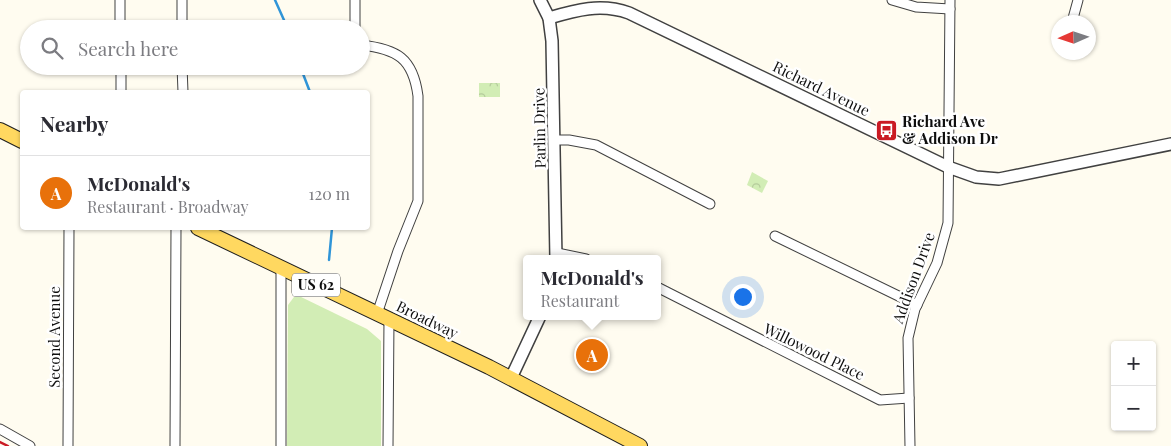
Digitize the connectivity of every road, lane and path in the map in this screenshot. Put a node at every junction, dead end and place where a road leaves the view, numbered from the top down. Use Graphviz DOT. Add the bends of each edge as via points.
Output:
graph roads {
  1 [pos="120,0"];
  2 [pos="182,0"];
  3 [pos="355,0"];
  4 [pos="540,0"];
  5 [pos="892,0"];
  6 [pos="1078,0"];
  7 [pos="950,4"];
  8 [pos="1074,15"];
  9 [pos="549,18"];
  10 [pos="120,20"];
  11 [pos="182,20"];
  12 [pos="355,20"];
  13 [pos="370,46"];
  14 [pos="121,75"];
  15 [pos="182,75"];
  16 [pos="121,90"];
  17 [pos="183,90"];
  18 [pos="0,130"];
  19 [pos="20,140"];
  20 [pos="554,140"];
  21 [pos="1171,144"];
  22 [pos="948,167"];
  23 [pos="710,204"];
  24 [pos="70,230"];
  25 [pos="176,230"];
  26 [pos="202,230"];
  27 [pos="775,236"];
  28 [pos="557,255"];
  29 [pos="281,267"];
  30 [pos="661,289"];
  31 [pos="917,305"];
  32 [pos="383,316"];
  33 [pos="538,320"];
  34 [pos="511,378"];
  35 [pos="909,398"];
  36 [pos="0,429"];
  37 [pos="30,446"];
  38 [pos="68,446"];
  39 [pos="175,446"];
  40 [pos="281,446"];
  41 [pos="388,446"];
  42 [pos="640,446"];
  43 [pos="910,446"];
  1 -- 10 [label="street"];
  2 -- 11 [label="street"];
  3 -- 12 [label="street"];
  4 -- 9 [label="street, Parlin Drive"];
  5 -- 7 [label="street" via="916,7"];
  6 -- 8 [label="street"];
  7 -- 22 [label="street, Addison Drive"];
  9 -- 20 [label="street, Parlin Drive" via="554,67"];
  9 -- 22 [label="street, Richard Avenue" via="595,8 636,16"];
  13 -- 32 [label="street" via="384,47 404,60 416,80 418,96 418,201 398,251"];
  14 -- 16 [label="street"];
  15 -- 17 [label="street"];
  18 -- 19 [label="main road"];
  20 -- 23 [label="street" via="596,145"];
  20 -- 28 [label="street, Parlin Drive"];
  21 -- 22 [label="street, Richard Avenue" via="1004,179 976,177"];
  22 -- 31 [label="street, Addison Drive" via="948,224"];
  24 -- 38 [label="street, Second Avenue"];
  25 -- 39 [label="street"];
  26 -- 29 [label="main road, Broadway / US 62"];
  27 -- 31 [label="street"];
  29 -- 32 [label="main road, Broadway / US 62"];
  29 -- 40 [label="street"];
  30 -- 35 [label="street, Willowood Place" via="880,400"];
  31 -- 35 [label="street, Addison Drive" via="908,338"];
  32 -- 34 [label="main road, Broadway / US 62"];
  32 -- 41 [label="street"];
  33 -- 34 [label="street"];
  34 -- 42 [label="main road, Broadway / US 62"];
  35 -- 43 [label="street, Addison Drive"];
  36 -- 37 [label="street"];
}
